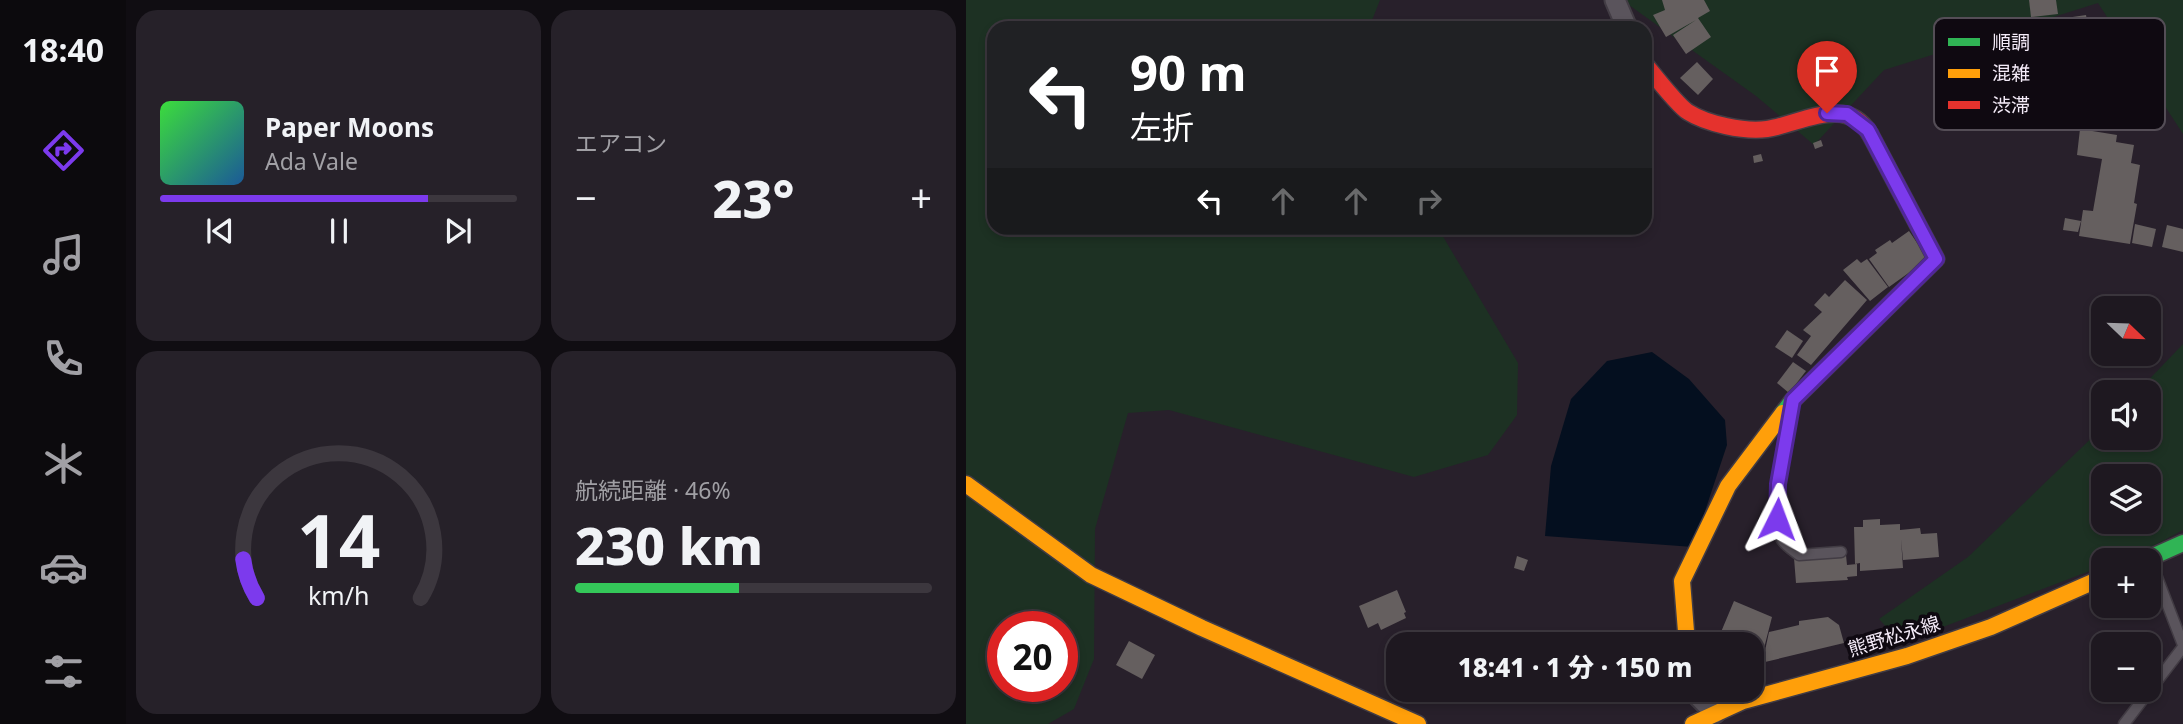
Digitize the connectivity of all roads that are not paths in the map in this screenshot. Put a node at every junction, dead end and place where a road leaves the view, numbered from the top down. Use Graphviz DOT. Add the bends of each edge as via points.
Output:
graph roads {
  1 [pos="1615,0"];
  2 [pos="1624,21"];
  3 [pos="1652,72"];
  4 [pos="1793,400"];
  5 [pos="966,484"];
  6 [pos="2183,543"];
  7 [pos="1840,552"];
  8 [pos="2161,553"];
  9 [pos="2091,583"];
  10 [pos="2161,593"];
  11 [pos="1686,632"];
  12 [pos="2183,646"];
  13 [pos="1704,702"];
  14 [pos="1714,713"];
  15 [pos="1418,724"];
  16 [pos="1693,724"];
  17 [pos="2124,724"];
  1 -- 2 [label="street"];
  3 -- 4 [label="street" via="1687,111 1733,129 1766,129 1827,113 1847,114 1868,130 1936,259"];
  4 -- 7 [label="lane" via="1778,484 1777,519 1782,539 1799,555"];
  4 -- 11 [label="street" via="1728,486 1682,581"];
  5 -- 15 [label="street" via="1091,575"];
  6 -- 8 [label="street"];
  9 -- 14 [label="street, 熊野松永線" via="1991,627"];
  10 -- 12 [label="lane"];
  12 -- 17 [label="lane"];
  13 -- 14 [label="street"];
  14 -- 16 [label="street, 熊野松永線"];
}
